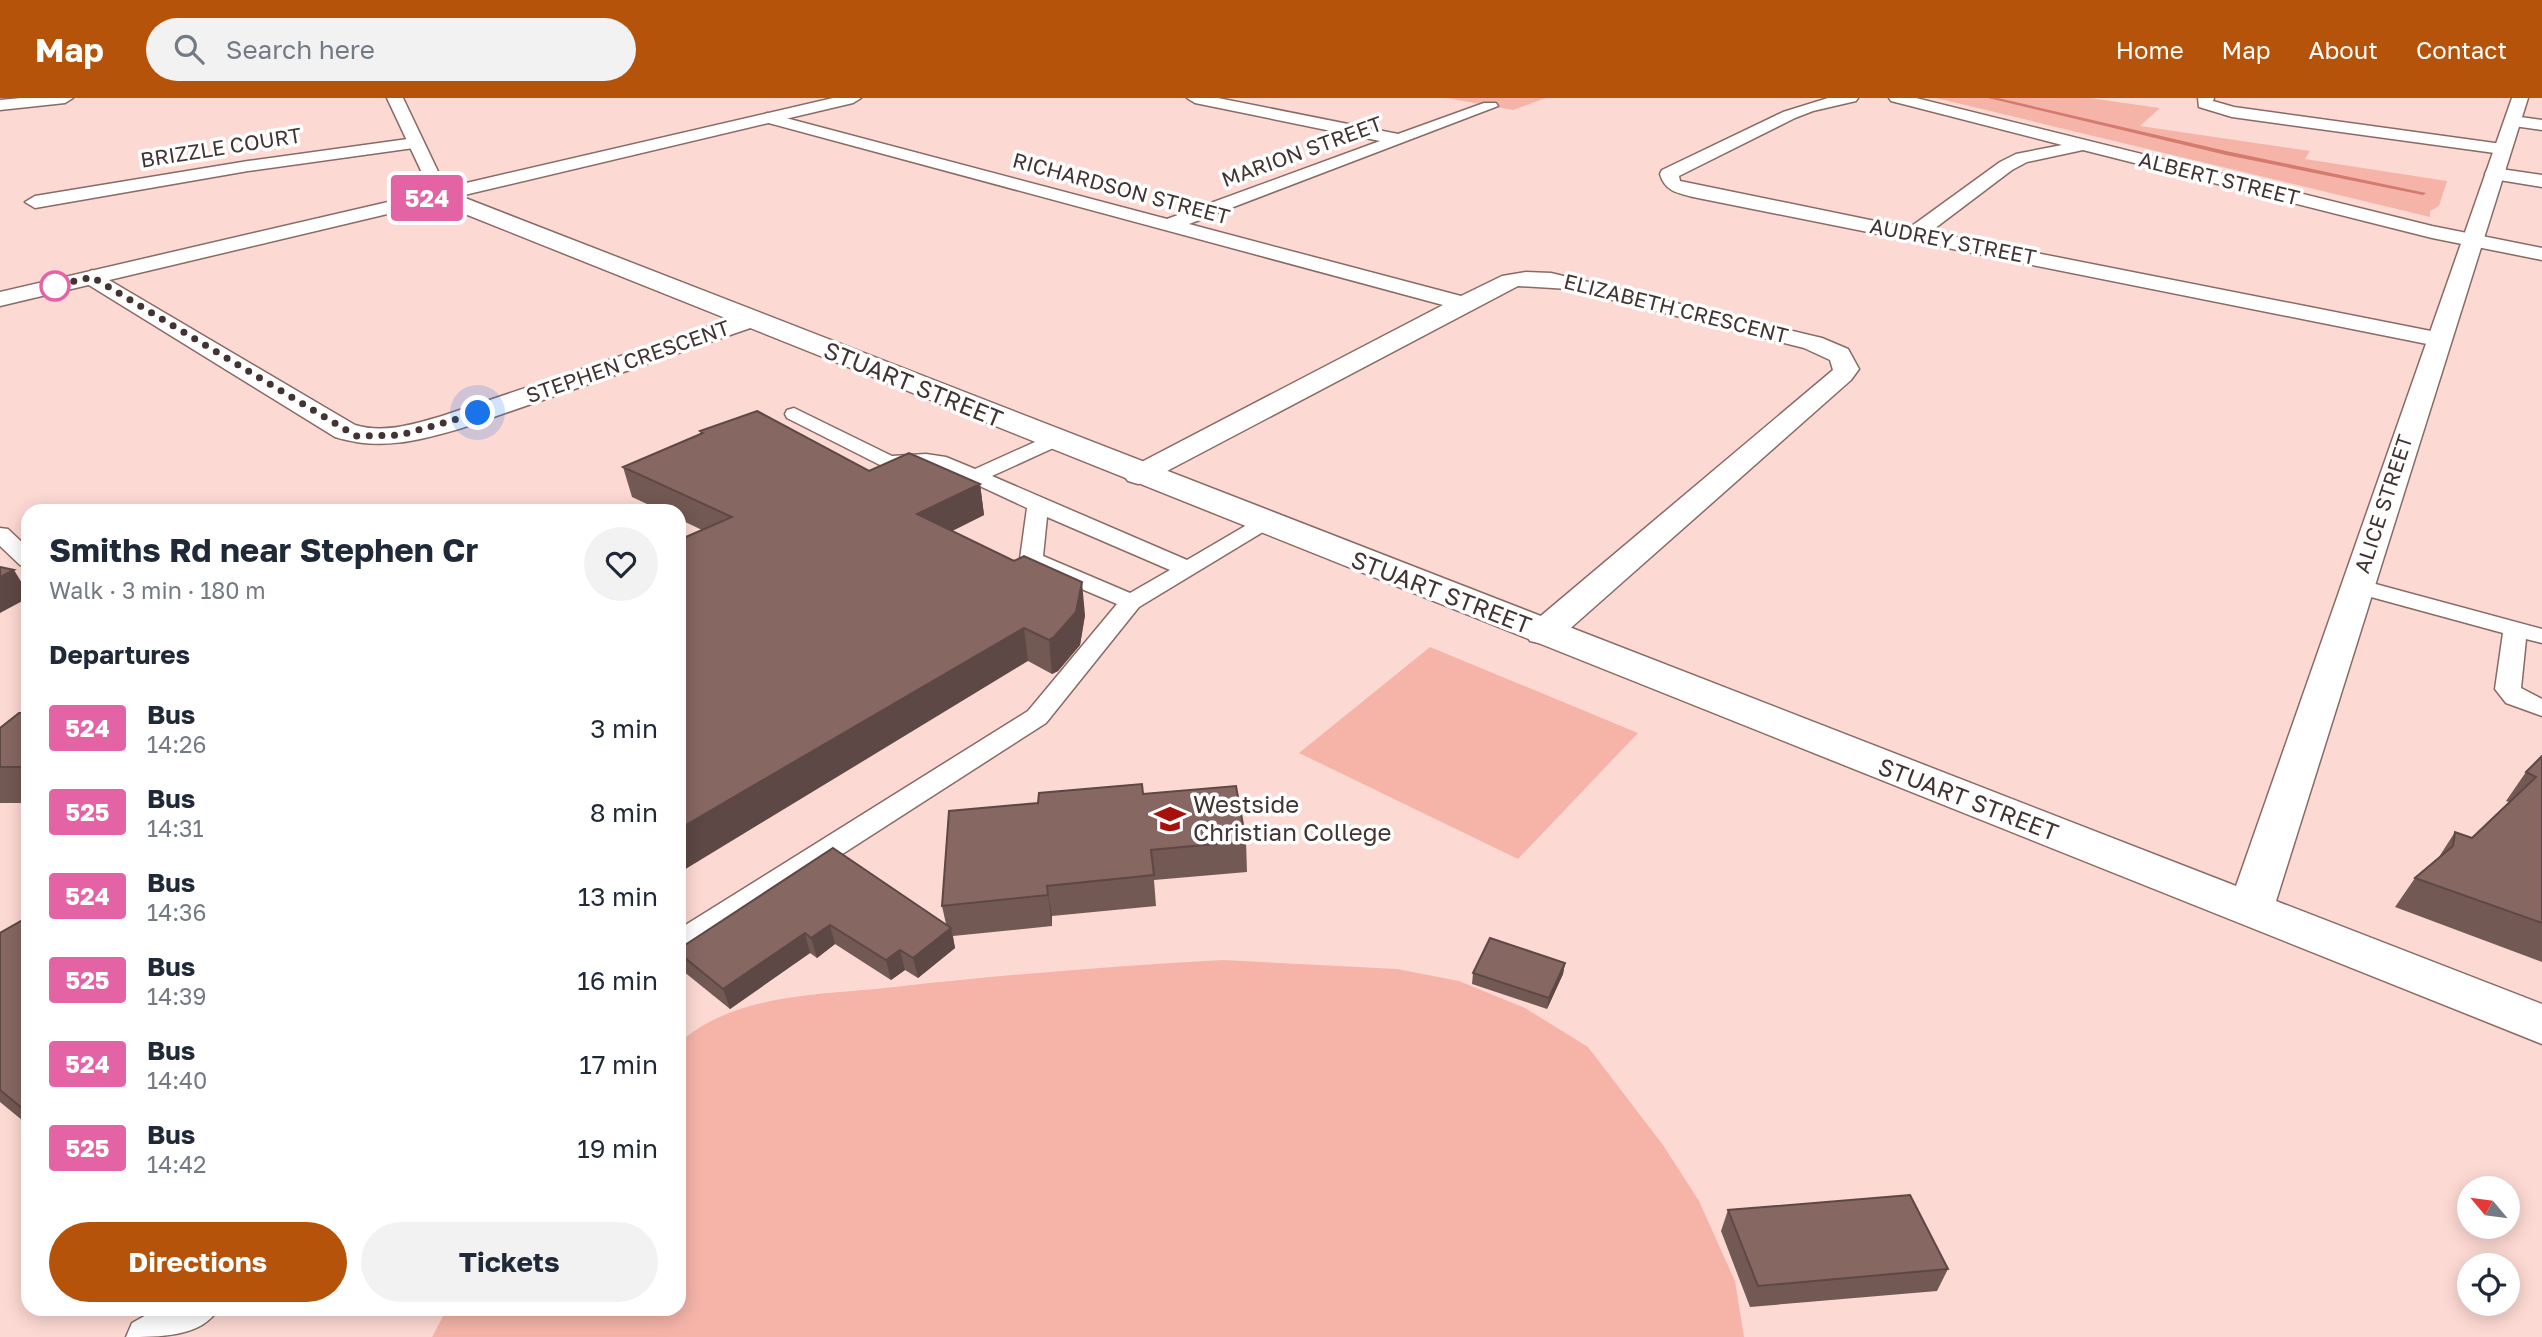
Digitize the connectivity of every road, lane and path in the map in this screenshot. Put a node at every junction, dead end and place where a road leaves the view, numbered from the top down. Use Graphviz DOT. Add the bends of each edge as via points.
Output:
graph roads {
  1 [pos="65,98"];
  2 [pos="395,98"];
  3 [pos="853,98"];
  4 [pos="1195,98"];
  5 [pos="1850,98"];
  6 [pos="1897,98"];
  7 [pos="2206,98"];
  8 [pos="2520,98"];
  9 [pos="18,101"];
  10 [pos="0,105"];
  11 [pos="1490,106"];
  12 [pos="767,118"];
  13 [pos="2513,121"];
  14 [pos="2542,125"];
  15 [pos="1401,139"];
  16 [pos="415,144"];
  17 [pos="2087,146"];
  18 [pos="2502,149"];
  19 [pos="2494,174"];
  20 [pos="2542,181"];
  21 [pos="444,194"];
  22 [pos="35,202"];
  23 [pos="1169,225"];
  24 [pos="1914,234"];
  25 [pos="2473,241"];
  26 [pos="2542,254"];
  27 [pos="92,277"];
  28 [pos="0,299"];
  29 [pos="1464,304"];
  30 [pos="751,320"];
  31 [pos="2437,339"];
  32 [pos="794,414"];
  33 [pos="1053,441"];
  34 [pos="1138,475"];
  35 [pos="975,476"];
  36 [pos="1038,505"];
  37 [pos="1265,524"];
  38 [pos="0,534"];
  39 [pos="21,554"];
  40 [pos="1188,569"];
  41 [pos="2357,586"];
  42 [pos="1131,602"];
  43 [pos="2515,629"];
  44 [pos="1543,633"];
  45 [pos="2542,636"];
  46 [pos="2542,708"];
  47 [pos="2250,911"];
  48 [pos="686,940"];
  49 [pos="2542,1026"];
  50 [pos="184,1316"];
  51 [pos="147,1337"];
  1 -- 9 [label="street"];
  2 -- 16 [label="street, STUART STREET"];
  3 -- 12 [label="street"];
  4 -- 15 [label="street"];
  5 -- 24 [label="street, AUDREY STREET" via="1789,115 1670,174 1672,184"];
  6 -- 17 [label="street, ALBERT STREET"];
  7 -- 18 [label="street" via="2205,104 2231,112"];
  8 -- 13 [label="street, ALICE STREET"];
  9 -- 10 [label="street"];
  11 -- 15 [label="street, MARION STREET"];
  12 -- 21 [label="street"];
  12 -- 23 [label="street, RICHARDSON STREET"];
  13 -- 14 [label="street"];
  13 -- 18 [label="street, ALICE STREET"];
  15 -- 23 [label="street, MARION STREET"];
  16 -- 21 [label="street, STUART STREET" via="435,186"];
  16 -- 22 [label="street, BRIZZLE COURT" via="247,166"];
  17 -- 24 [label="street" via="2022,158 2006,166"];
  17 -- 25 [label="street, ALBERT STREET"];
  18 -- 19 [label="street, ALICE STREET"];
  19 -- 20 [label="street"];
  19 -- 25 [label="street, ALICE STREET"];
  21 -- 27 [label="street"];
  21 -- 30 [label="street, STUART STREET" via="476,212"];
  23 -- 29 [label="street, RICHARDSON STREET"];
  24 -- 31 [label="street, AUDREY STREET"];
  25 -- 26 [label="street, ALBERT STREET"];
  25 -- 31 [label="street, ALICE STREET"];
  27 -- 28 [label="street"];
  27 -- 30 [label="street, STEPHEN CRESCENT" via="345,431 378,438 452,422"];
  29 -- 34 [label="street, ELIZABETH CRESCENT"];
  29 -- 44 [label="street, ELIZABETH CRESCENT" via="1518,278 1553,279 1813,343 1837,352 1846,364 1842,375"];
  30 -- 33 [label="street, STUART STREET"];
  31 -- 41 [label="street, ALICE STREET"];
  32 -- 35 [label="lane" via="889,462 936,461"];
  33 -- 34 [label="street, STUART STREET"];
  33 -- 35 [label="lane"];
  34 -- 37 [label="street, STUART STREET"];
  35 -- 36 [label="lane"];
  36 -- 40 [label="lane"];
  36 -- 42 [label="lane" via="1031,559"];
  37 -- 40 [label="lane"];
  37 -- 44 [label="street, STUART STREET"];
  38 -- 39 [label="lane"];
  40 -- 42 [label="lane"];
  41 -- 43 [label="lane"];
  41 -- 47 [label="street, ALICE STREET"];
  42 -- 48 [label="lane" via="1037,717"];
  43 -- 45 [label="lane"];
  43 -- 46 [label="lane" via="2508,689 2515,698"];
  44 -- 47 [label="street, STUART STREET"];
  47 -- 49 [label="street, STUART STREET"];
  50 -- 51 [label="lane"];
}
